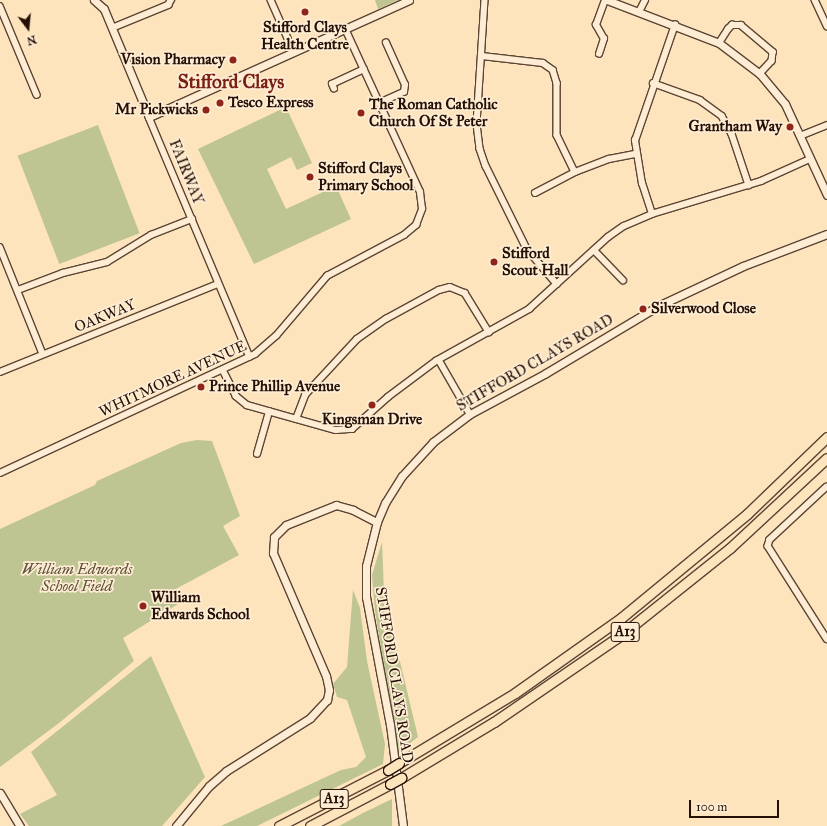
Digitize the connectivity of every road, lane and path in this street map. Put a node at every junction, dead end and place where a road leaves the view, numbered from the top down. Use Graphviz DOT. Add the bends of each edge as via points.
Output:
graph roads {
  1 [pos="94,0"];
  2 [pos="171,0"];
  3 [pos="271,0"];
  4 [pos="409,0"];
  5 [pos="485,0"];
  6 [pos="606,0"];
  7 [pos="645,0"];
  8 [pos="815,0"];
  9 [pos="0,6"];
  10 [pos="639,12"];
  11 [pos="675,25"];
  12 [pos="827,26"];
  13 [pos="112,28"];
  14 [pos="345,29"];
  15 [pos="386,43"];
  16 [pos="719,44"];
  17 [pos="294,52"];
  18 [pos="599,54"];
  19 [pos="482,56"];
  20 [pos="364,69"];
  21 [pos="760,74"];
  22 [pos="653,83"];
  23 [pos="334,89"];
  24 [pos="37,95"];
  25 [pos="379,103"];
  26 [pos="149,117"];
  27 [pos="827,125"];
  28 [pos="800,136"];
  29 [pos="635,154"];
  30 [pos="810,158"];
  31 [pos="574,172"];
  32 [pos="749,185"];
  33 [pos="535,193"];
  34 [pos="827,195"];
  35 [pos="652,214"];
  36 [pos="192,219"];
  37 [pos="827,234"];
  38 [pos="0,247"];
  39 [pos="594,250"];
  40 [pos="623,280"];
  41 [pos="218,284"];
  42 [pos="557,284"];
  43 [pos="18,290"];
  44 [pos="489,332"];
  45 [pos="43,354"];
  46 [pos="250,358"];
  47 [pos="438,360"];
  48 [pos="223,370"];
  49 [pos="0,372"];
  50 [pos="270,412"];
  51 [pos="470,414"];
  52 [pos="296,419"];
  53 [pos="827,437"];
  54 [pos="257,454"];
  55 [pos="827,458"];
  56 [pos="0,473"];
  57 [pos="827,487"];
  58 [pos="377,522"];
  59 [pos="827,639"];
  60 [pos="0,793"];
  61 [pos="20,826"];
  62 [pos="176,826"];
  63 [pos="279,826"];
  64 [pos="310,826"];
  65 [pos="403,826"];
  1 -- 13 [label="street, FAIRWAY" via="104,9"];
  2 -- 13 [label="street" via="168,5"];
  3 -- 17 [label="street"];
  4 -- 14 [label="street"];
  5 -- 19 [label="street"];
  6 -- 10 [label="street"];
  6 -- 18 [label="street" via="596,25 604,39"];
  7 -- 10 [label="street"];
  8 -- 12 [label="street"];
  9 -- 24 [label="street"];
  10 -- 11 [label="street"];
  11 -- 16 [label="street"];
  11 -- 22 [label="street"];
  13 -- 26 [label="street, FAIRWAY"];
  14 -- 17 [label="street"];
  14 -- 20 [label="street, WHITMORE AVENUE"];
  15 -- 25 [label="street" via="405,85 404,92"];
  16 -- 21 [label="street"];
  16 -- 21 [label="street" via="732,25 741,25 773,52 772,60"];
  17 -- 26 [label="street"];
  19 -- 31 [label="street" via="543,63 553,70 557,83 557,135"];
  19 -- 42 [label="street" via="477,124 480,148 486,166 527,248"];
  20 -- 23 [label="street" via="332,84"];
  20 -- 25 [label="street, WHITMORE AVENUE"];
  21 -- 28 [label="street" via="785,104"];
  22 -- 29 [label="street" via="638,128"];
  22 -- 32 [label="street" via="700,100 722,116 732,134"];
  25 -- 46 [label="street, WHITMORE AVENUE" via="420,192 423,206 420,219 407,234 327,276 269,344"];
  26 -- 36 [label="street, FAIRWAY"];
  27 -- 28 [label="street"];
  28 -- 30 [label="street"];
  29 -- 31 [label="street" via="603,160"];
  29 -- 35 [label="street"];
  30 -- 32 [label="street"];
  30 -- 34 [label="street"];
  31 -- 33 [label="street"];
  32 -- 35 [label="street"];
  35 -- 39 [label="street" via="624,226"];
  36 -- 41 [label="street, FAIRWAY"];
  36 -- 43 [label="street" via="152,235 107,262 63,273"];
  37 -- 51 [label="street, STIFFORD CLAYS ROAD" via="742,266 679,296"];
  38 -- 43 [label="street"];
  39 -- 40 [label="street"];
  39 -- 42 [label="street"];
  41 -- 45 [label="street, OAKWAY"];
  41 -- 46 [label="street, FAIRWAY"];
  42 -- 44 [label="street" via="529,309"];
  43 -- 45 [label="street"];
  44 -- 47 [label="street"];
  44 -- 52 [label="street" via="465,293 450,287 439,290 386,319 357,339 305,395"];
  45 -- 49 [label="street, OAKWAY"];
  46 -- 48 [label="street, WHITMORE AVENUE"];
  47 -- 51 [label="street"];
  47 -- 52 [label="street" via="352,429 336,430"];
  48 -- 50 [label="street" via="241,401"];
  48 -- 56 [label="street, WHITMORE AVENUE"];
  50 -- 52 [label="street"];
  50 -- 54 [label="street"];
  51 -- 58 [label="street, STIFFORD CLAYS ROAD" via="434,442 402,476"];
  53 -- 63 [label="highway, A13, bridge" via="747,514 621,618 515,693 388,770"];
  55 -- 64 [label="highway, A13, bridge" via="741,539 621,635 494,722 401,778"];
  57 -- 59 [label="street" via="770,540 768,546"];
  58 -- 62 [label="street" via="336,505 286,525 274,537 273,553 326,676 329,690 327,700 310,718 226,770 209,786"];
  58 -- 65 [label="street, STIFFORD CLAYS ROAD" via="366,566 366,597 390,725"];
  60 -- 61 [label="street"];
}
